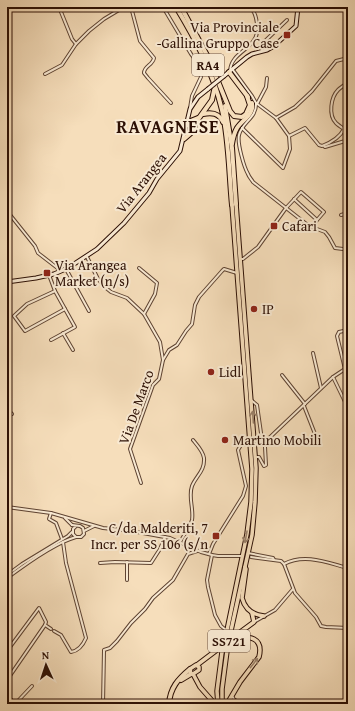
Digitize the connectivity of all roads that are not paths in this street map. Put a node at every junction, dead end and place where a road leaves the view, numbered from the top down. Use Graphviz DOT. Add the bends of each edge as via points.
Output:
graph roads {
  1 [pos="11,7"];
  2 [pos="59,7"];
  3 [pos="124,7"];
  4 [pos="131,7"];
  5 [pos="163,7"];
  6 [pos="176,7"];
  7 [pos="181,7"];
  8 [pos="250,7"];
  9 [pos="298,7"];
  10 [pos="7,10"];
  11 [pos="287,20"];
  12 [pos="76,44"];
  13 [pos="267,50"];
  14 [pos="348,58"];
  15 [pos="231,71"];
  16 [pos="45,74"];
  17 [pos="266,78"];
  18 [pos="348,82"];
  19 [pos="216,85"];
  20 [pos="223,96"];
  21 [pos="247,96"];
  22 [pos="172,103"];
  23 [pos="256,103"];
  24 [pos="190,109"];
  25 [pos="202,114"];
  26 [pos="276,118"];
  27 [pos="188,121"];
  28 [pos="194,123"];
  29 [pos="242,128"];
  30 [pos="226,129"];
  31 [pos="289,136"];
  32 [pos="184,139"];
  33 [pos="348,142"];
  34 [pos="324,146"];
  35 [pos="232,148"];
  36 [pos="294,200"];
  37 [pos="234,205"];
  38 [pos="286,208"];
  39 [pos="7,210"];
  40 [pos="348,213"];
  41 [pos="341,215"];
  42 [pos="317,220"];
  43 [pos="311,226"];
  44 [pos="348,247"];
  45 [pos="87,257"];
  46 [pos="240,259"];
  47 [pos="139,268"];
  48 [pos="66,269"];
  49 [pos="61,271"];
  50 [pos="237,273"];
  51 [pos="49,275"];
  52 [pos="7,282"];
  53 [pos="55,291"];
  54 [pos="64,309"];
  55 [pos="89,312"];
  56 [pos="144,314"];
  57 [pos="348,330"];
  58 [pos="63,333"];
  59 [pos="51,340"];
  60 [pos="73,350"];
  61 [pos="313,353"];
  62 [pos="163,360"];
  63 [pos="346,368"];
  64 [pos="282,375"];
  65 [pos="333,377"];
  66 [pos="321,388"];
  67 [pos="251,400"];
  68 [pos="304,405"];
  69 [pos="348,408"];
  70 [pos="7,409"];
  71 [pos="12,414"];
  72 [pos="315,434"];
  73 [pos="193,440"];
  74 [pos="262,443"];
  75 [pos="256,457"];
  76 [pos="141,483"];
  77 [pos="7,507"];
  78 [pos="51,513"];
  79 [pos="64,517"];
  80 [pos="72,525"];
  81 [pos="76,526"];
  82 [pos="94,526"];
  83 [pos="83,528"];
  84 [pos="73,530"];
  85 [pos="84,531"];
  86 [pos="76,537"];
  87 [pos="165,537"];
  88 [pos="63,541"];
  89 [pos="180,542"];
  90 [pos="197,551"];
  91 [pos="248,553"];
  92 [pos="210,554"];
  93 [pos="241,556"];
  94 [pos="251,557"];
  95 [pos="274,560"];
  96 [pos="127,562"];
  97 [pos="100,563"];
  98 [pos="284,564"];
  99 [pos="245,566"];
  100 [pos="20,567"];
  101 [pos="348,568"];
  102 [pos="7,575"];
  103 [pos="7,578"];
  104 [pos="127,580"];
  105 [pos="293,589"];
  106 [pos="252,613"];
  107 [pos="264,616"];
  108 [pos="254,622"];
  109 [pos="45,625"];
  110 [pos="348,628"];
  111 [pos="51,629"];
  112 [pos="54,631"];
  113 [pos="229,634"];
  114 [pos="7,651"];
  115 [pos="198,667"];
  116 [pos="192,673"];
  117 [pos="7,680"];
  118 [pos="32,686"];
  119 [pos="232,695"];
  120 [pos="7,696"];
  121 [pos="236,701"];
  122 [pos="227,703"];
  123 [pos="14,704"];
  124 [pos="103,704"];
  125 [pos="170,704"];
  126 [pos="215,704"];
  127 [pos="218,704"];
  128 [pos="222,704"];
  129 [pos="249,704"];
  1 -- 10 [label="street"];
  2 -- 12 [label="street"];
  3 -- 12 [label="street" via="104,19"];
  4 -- 22 [label="street" via="140,41 154,58 144,73"];
  5 -- 24 [label="street" via="200,66 201,77 192,96"];
  6 -- 19 [label="highway, RA4" via="205,58"];
  7 -- 20 [label="highway, RA4" via="209,59"];
  8 -- 15 [label="street" via="257,22 256,35 254,40 235,57 230,66"];
  9 -- 13 [label="street" via="296,26"];
  11 -- 13 [label="street" via="265,40"];
  12 -- 16 [label="street" via="62,65"];
  13 -- 15 [label="street" via="247,56"];
  14 -- 26 [label="street" via="336,61 312,91 295,107"];
  15 -- 21 [label="highway"];
  15 -- 23 [label="street"];
  15 -- 24 [label="street, bridge" via="198,97"];
  17 -- 23 [label="street" via="266,87"];
  18 -- 34 [label="street" via="333,97 333,118 344,129"];
  19 -- 25 [label="highway" via="212,100"];
  19 -- 30 [label="highway, RA4"];
  20 -- 21 [label="highway" via="231,114 242,117 250,106"];
  20 -- 35 [label="highway, RA4"];
  21 -- 35 [label="highway" via="252,103 252,112 238,127"];
  23 -- 26 [label="street"];
  23 -- 29 [label="street" via="255,113"];
  24 -- 27 [label="street, Via Arangea"];
  25 -- 28 [label="highway"];
  25 -- 30 [label="highway" via="217,114"];
  26 -- 31 [label="street"];
  27 -- 28 [label="highway"];
  27 -- 28 [label="highway"];
  27 -- 32 [label="street, Via Arangea"];
  28 -- 32 [label="highway" via="191,134"];
  29 -- 31 [label="street" via="283,168 290,149"];
  29 -- 38 [label="street" via="239,142 248,175 253,182"];
  30 -- 37 [label="highway, RA4"];
  31 -- 34 [label="street" via="305,128 319,145"];
  32 -- 45 [label="street, Via Arangea" via="180,151 149,193 124,223"];
  33 -- 34 [label="street"];
  35 -- 37 [label="highway, RA4"];
  36 -- 38 [label="street"];
  36 -- 42 [label="street"];
  36 -- 42 [label="street" via="301,192 324,212"];
  37 -- 46 [label="main road"];
  37 -- 50 [label="main road"];
  38 -- 43 [label="street"];
  38 -- 46 [label="street" via="258,247 244,259"];
  39 -- 49 [label="street" via="38,253"];
  40 -- 41 [label="street"];
  42 -- 43 [label="street"];
  43 -- 44 [label="street" via="325,232 335,248 343,250"];
  45 -- 48 [label="street, Via Arangea"];
  45 -- 56 [label="street" via="98,279 106,288 126,298"];
  46 -- 67 [label="main road"];
  47 -- 56 [label="street" via="157,283 155,294"];
  48 -- 49 [label="street, Via Arangea"];
  48 -- 55 [label="street"];
  49 -- 51 [label="street, Via Arangea"];
  50 -- 62 [label="street" via="224,269 199,297 192,324 177,346 169,350"];
  50 -- 113 [label="main road, one-way" via="252,469 247,534"];
  51 -- 52 [label="street, Via Arangea"];
  51 -- 53 [label="street"];
  53 -- 54 [label="street"];
  53 -- 54 [label="street" via="27,304 14,316 25,331"];
  54 -- 58 [label="street" via="75,327"];
  56 -- 62 [label="street" via="160,342"];
  57 -- 63 [label="street" via="339,332 337,336"];
  58 -- 59 [label="street"];
  58 -- 60 [label="street"];
  61 -- 66 [label="street"];
  62 -- 76 [label="street, Via De Marco" via="159,379 153,384 130,449"];
  63 -- 65 [label="street"];
  64 -- 68 [label="street"];
  65 -- 66 [label="street"];
  65 -- 69 [label="street"];
  66 -- 68 [label="street"];
  67 -- 74 [label="street" via="257,405"];
  75 -- 67 [label="main road, one-way"];
  68 -- 72 [label="street"];
  68 -- 74 [label="street"];
  70 -- 71 [label="street"];
  73 -- 89 [label="street" via="203,455 203,463 199,477 192,486 192,519"];
  74 -- 75 [label="street" via="265,447 266,465 264,466"];
  74 -- 92 [label="street, bridge" via="241,445 238,450 246,480 244,491 213,544"];
  75 -- 91 [label="main road" via="255,502"];
  77 -- 78 [label="street"];
  78 -- 79 [label="street"];
  78 -- 88 [label="street" via="49,519 56,523"];
  79 -- 80 [label="street"];
  79 -- 82 [label="street"];
  80 -- 81 [label="street"];
  80 -- 84 [label="street"];
  81 -- 83 [label="street"];
  81 -- 84 [label="street"];
  82 -- 83 [label="street"];
  82 -- 85 [label="street"];
  82 -- 87 [label="street"];
  83 -- 85 [label="street"];
  84 -- 86 [label="street"];
  84 -- 88 [label="street"];
  85 -- 86 [label="street" via="81,537"];
  86 -- 88 [label="street"];
  87 -- 89 [label="street"];
  87 -- 96 [label="street" via="153,562"];
  88 -- 100 [label="street"];
  88 -- 112 [label="street" via="66,564 86,638 82,646 71,652 61,635"];
  89 -- 90 [label="street"];
  90 -- 92 [label="street"];
  90 -- 124 [label="street" via="188,554 172,580 130,623 110,648 104,650"];
  91 -- 95 [label="street"];
  91 -- 99 [label="main road"];
  92 -- 93 [label="street"];
  92 -- 113 [label="street" via="208,587 215,615"];
  94 -- 95 [label="street"];
  95 -- 98 [label="street"];
  96 -- 97 [label="street"];
  96 -- 104 [label="street"];
  98 -- 101 [label="street" via="311,559"];
  98 -- 105 [label="street"];
  99 -- 106 [label="main road" via="242,598"];
  99 -- 113 [label="main road"];
  100 -- 102 [label="street"];
  100 -- 103 [label="street"];
  105 -- 107 [label="street, SS721" via="275,610"];
  105 -- 110 [label="street" via="321,626"];
  106 -- 107 [label="main road"];
  106 -- 108 [label="main road"];
  107 -- 108 [label="street, SS721"];
  108 -- 113 [label="main road, SS721"];
  109 -- 111 [label="street"];
  109 -- 114 [label="street" via="46,622 38,608"];
  109 -- 117 [label="street"];
  113 -- 115 [label="main road, SS721"];
  119 -- 113 [label="main road, one-way" via="259,657 260,648 255,639"];
  113 -- 127 [label="main road, bridge" via="222,652"];
  113 -- 128 [label="main road, bridge"];
  115 -- 116 [label="main road, SS721"];
  115 -- 116 [label="main road, SS721" via="199,670"];
  116 -- 125 [label="highway, SS721" via="179,683"];
  116 -- 126 [label="main road"];
  118 -- 123 [label="street"];
  119 -- 121 [label="street"];
  119 -- 122 [label="main road"];
  120 -- 123 [label="street"];
  121 -- 122 [label="main road"];
  121 -- 129 [label="street"];
}
